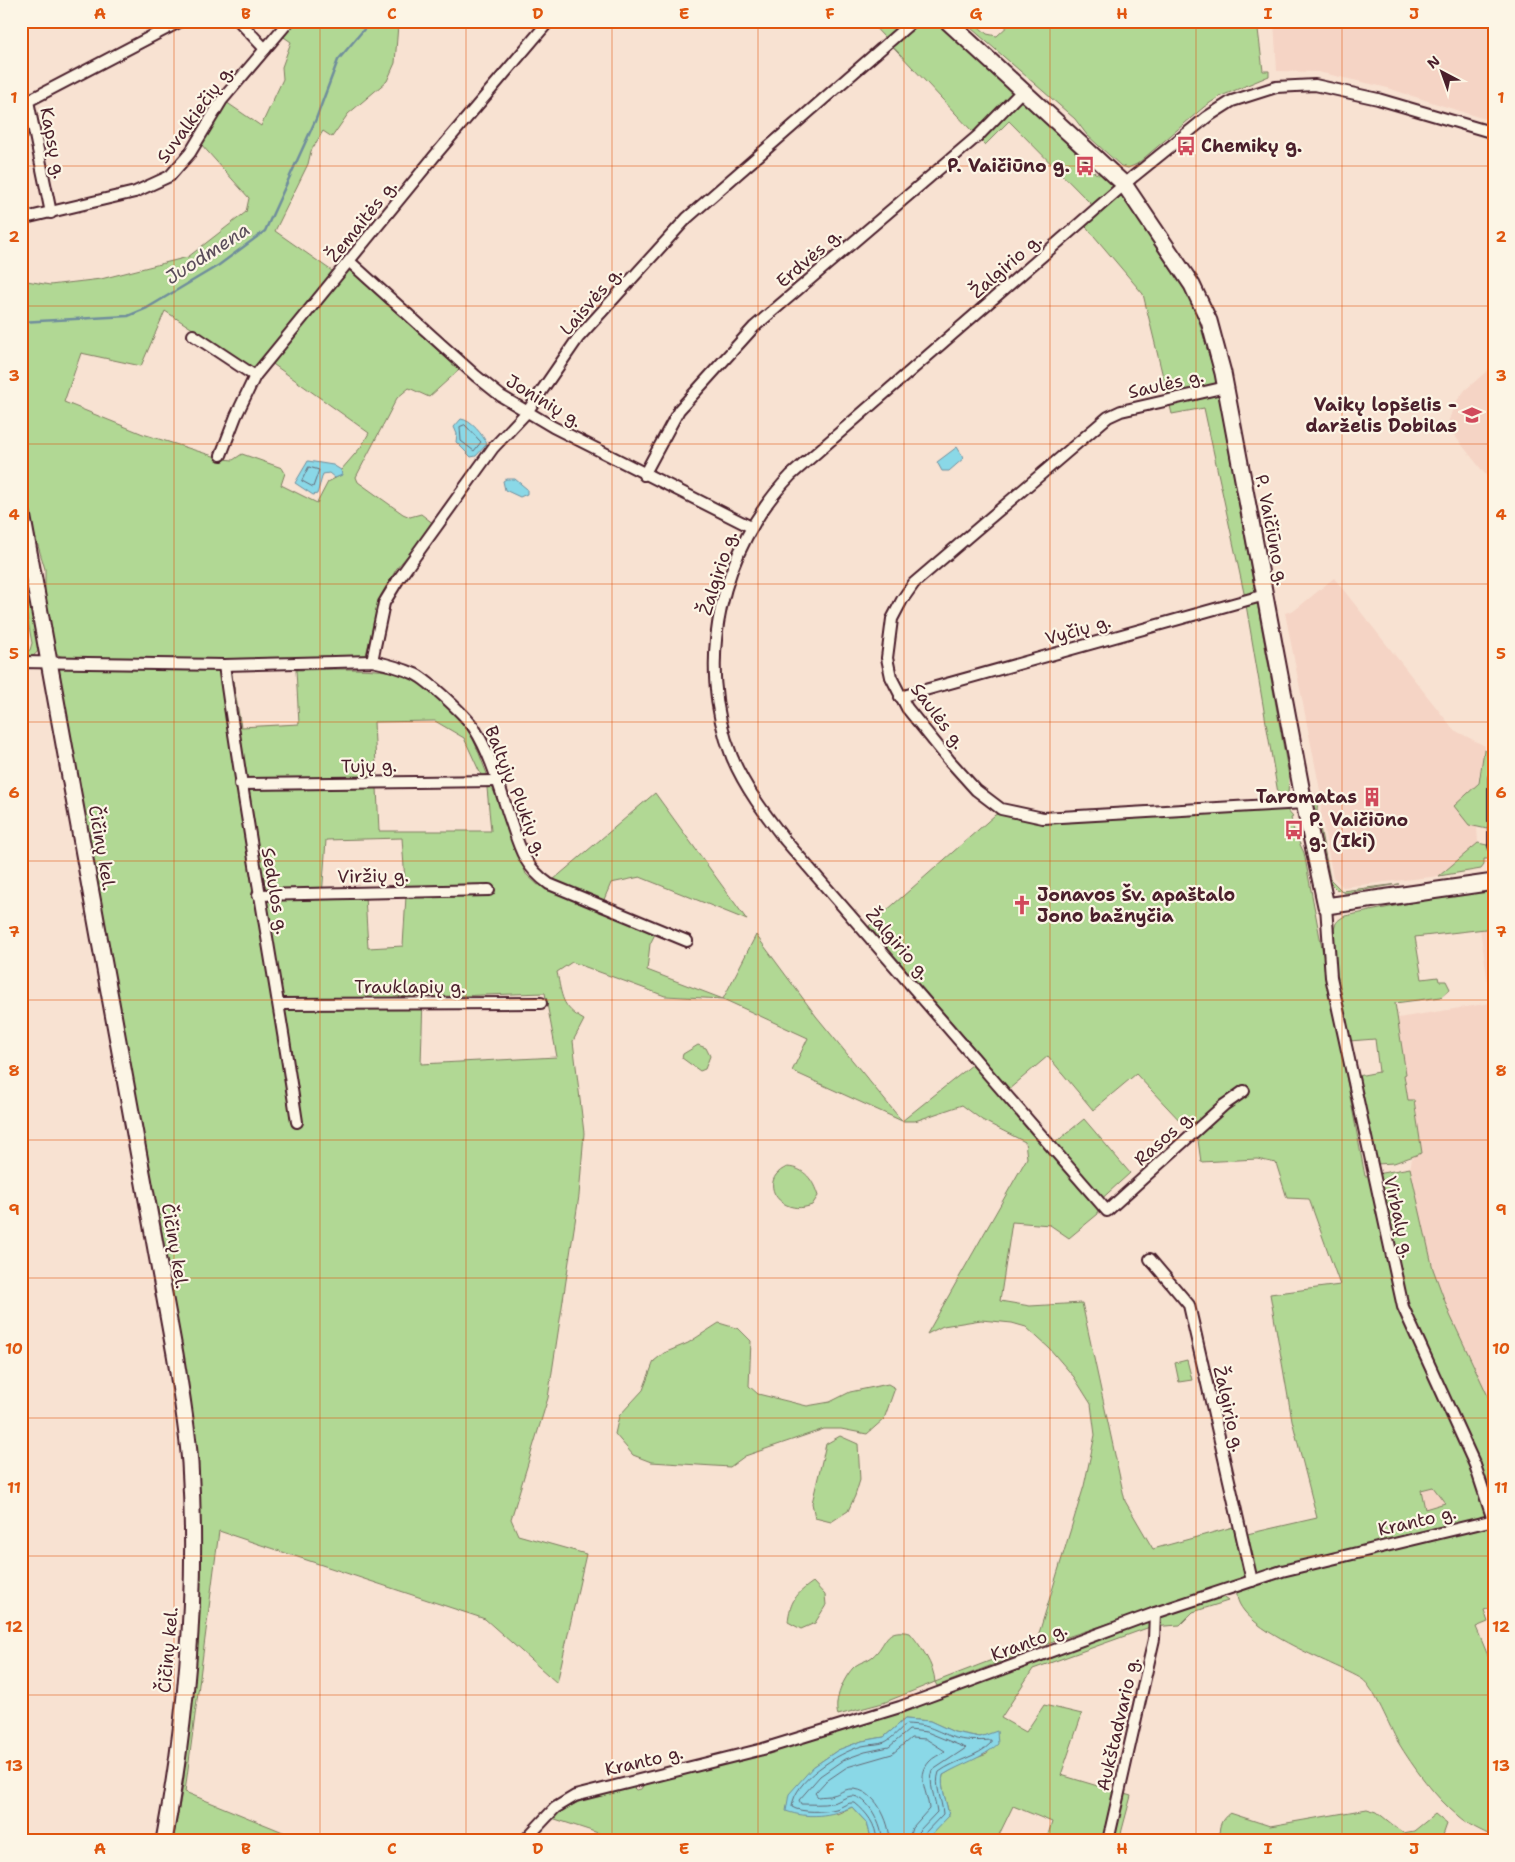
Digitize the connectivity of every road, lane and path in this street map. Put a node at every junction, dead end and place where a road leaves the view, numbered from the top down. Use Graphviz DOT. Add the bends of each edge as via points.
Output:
graph roads {
  1 [pos="181,21"];
  2 [pos="239,21"];
  3 [pos="289,21"];
  4 [pos="549,21"];
  5 [pos="913,21"];
  6 [pos="947,21"];
  7 [pos="265,49"];
  8 [pos="1022,90"];
  9 [pos="1494,133"];
  10 [pos="1124,184"];
  11 [pos="50,213"];
  12 [pos="21,219"];
  13 [pos="350,262"];
  14 [pos="193,335"];
  15 [pos="256,376"];
  16 [pos="1226,387"];
  17 [pos="528,412"];
  18 [pos="221,454"];
  19 [pos="644,475"];
  20 [pos="21,508"];
  21 [pos="751,527"];
  22 [pos="1265,595"];
  23 [pos="372,661"];
  24 [pos="21,662"];
  25 [pos="50,663"];
  26 [pos="224,665"];
  27 [pos="900,697"];
  28 [pos="1494,778"];
  29 [pos="498,781"];
  30 [pos="240,784"];
  31 [pos="1304,803"];
  32 [pos="1494,845"];
  33 [pos="1494,882"];
  34 [pos="488,890"];
  35 [pos="258,894"];
  36 [pos="1326,906"];
  37 [pos="687,941"];
  38 [pos="540,1003"];
  39 [pos="279,1004"];
  40 [pos="1244,1091"];
  41 [pos="297,1122"];
  42 [pos="1107,1210"];
  43 [pos="1150,1259"];
  44 [pos="1493,1520"];
  45 [pos="1252,1581"];
  46 [pos="1155,1613"];
  47 [pos="164,1841"];
  48 [pos="524,1841"];
  49 [pos="1108,1841"];
  1 -- 11 [label="street, Kapsų g." via="28,101"];
  2 -- 7 [label="street"];
  3 -- 7 [label="street, Suvalkiečių g."];
  4 -- 13 [label="street, Žemaitės g."];
  5 -- 17 [label="street, Laisvės g." via="687,218 578,338"];
  6 -- 8 [label="main road, P. Vaičiūno g."];
  7 -- 11 [label="street, Suvalkiečių g." via="222,100 190,153 170,176 135,192"];
  8 -- 10 [label="main road, P. Vaičiūno g."];
  8 -- 19 [label="street, Erdvės g." via="980,134 754,327 679,410"];
  9 -- 10 [label="street" via="1336,88 1293,84 1252,93 1220,107"];
  10 -- 16 [label="main road, P. Vaičiūno g." via="1202,303"];
  10 -- 21 [label="street, Žalgirio g." via="791,475 771,495"];
  11 -- 12 [label="street, Suvalkiečių g."];
  13 -- 15 [label="street, Žemaitės g."];
  13 -- 17 [label="street, Joninių g." via="476,376"];
  14 -- 15 [label="street"];
  15 -- 18 [label="street, Žemaitės g."];
  16 -- 22 [label="main road, P. Vaičiūno g."];
  16 -- 27 [label="street, Saulės g." via="1121,411 1108,418 914,583 892,619 888,640 891,678"];
  17 -- 19 [label="street, Joninių g."];
  17 -- 23 [label="street, Laisvės g." via="487,456 398,580 384,603"];
  19 -- 21 [label="street, Joninių g."];
  20 -- 25 [label="main road, Čičinų kel."];
  21 -- 42 [label="street, Žalgirio g." via="722,604 715,638 718,703 732,757 755,801 786,840"];
  22 -- 27 [label="street, Vyčių g."];
  22 -- 31 [label="main road, P. Vaičiūno g."];
  23 -- 26 [label="street, Baltųjų Plukių g."];
  23 -- 29 [label="street, Baltųjų Plukių g." via="417,675 464,716 474,729"];
  24 -- 25 [label="street, Baltųjų Plukių g."];
  25 -- 26 [label="street, Baltųjų Plukių g."];
  25 -- 47 [label="main road, Čičinų kel." via="175,1354 190,1461 192,1594 178,1751"];
  26 -- 30 [label="street, Sedulos g."];
  27 -- 31 [label="street, Saulės g." via="976,790 1001,809 1043,818"];
  28 -- 32 [label="street"];
  29 -- 30 [label="street, Tujų g."];
  29 -- 37 [label="street, Baltųjų Plukių g." via="523,857 536,875 549,884"];
  30 -- 35 [label="street, Sedulos g."];
  31 -- 36 [label="main road, P. Vaičiūno g."];
  33 -- 36 [label="main road"];
  34 -- 35 [label="street, Viržių g."];
  35 -- 39 [label="street, Sedulos g."];
  36 -- 44 [label="street, Virbalų g." via="1332,986 1403,1307 1475,1465"];
  38 -- 39 [label="street, Trauklapių g."];
  39 -- 41 [label="street, Sedulos g."];
  40 -- 42 [label="street, Rasos g." via="1224,1105"];
  43 -- 45 [label="street, Žalgirio g." via="1189,1304"];
  44 -- 45 [label="street, Kranto g." via="1347,1553"];
  45 -- 46 [label="street, Kranto g."];
  46 -- 48 [label="street, Kranto g." via="891,1710 754,1751 575,1796 555,1808"];
  46 -- 49 [label="street, Aukštadvario g." via="1154,1639"];
}
